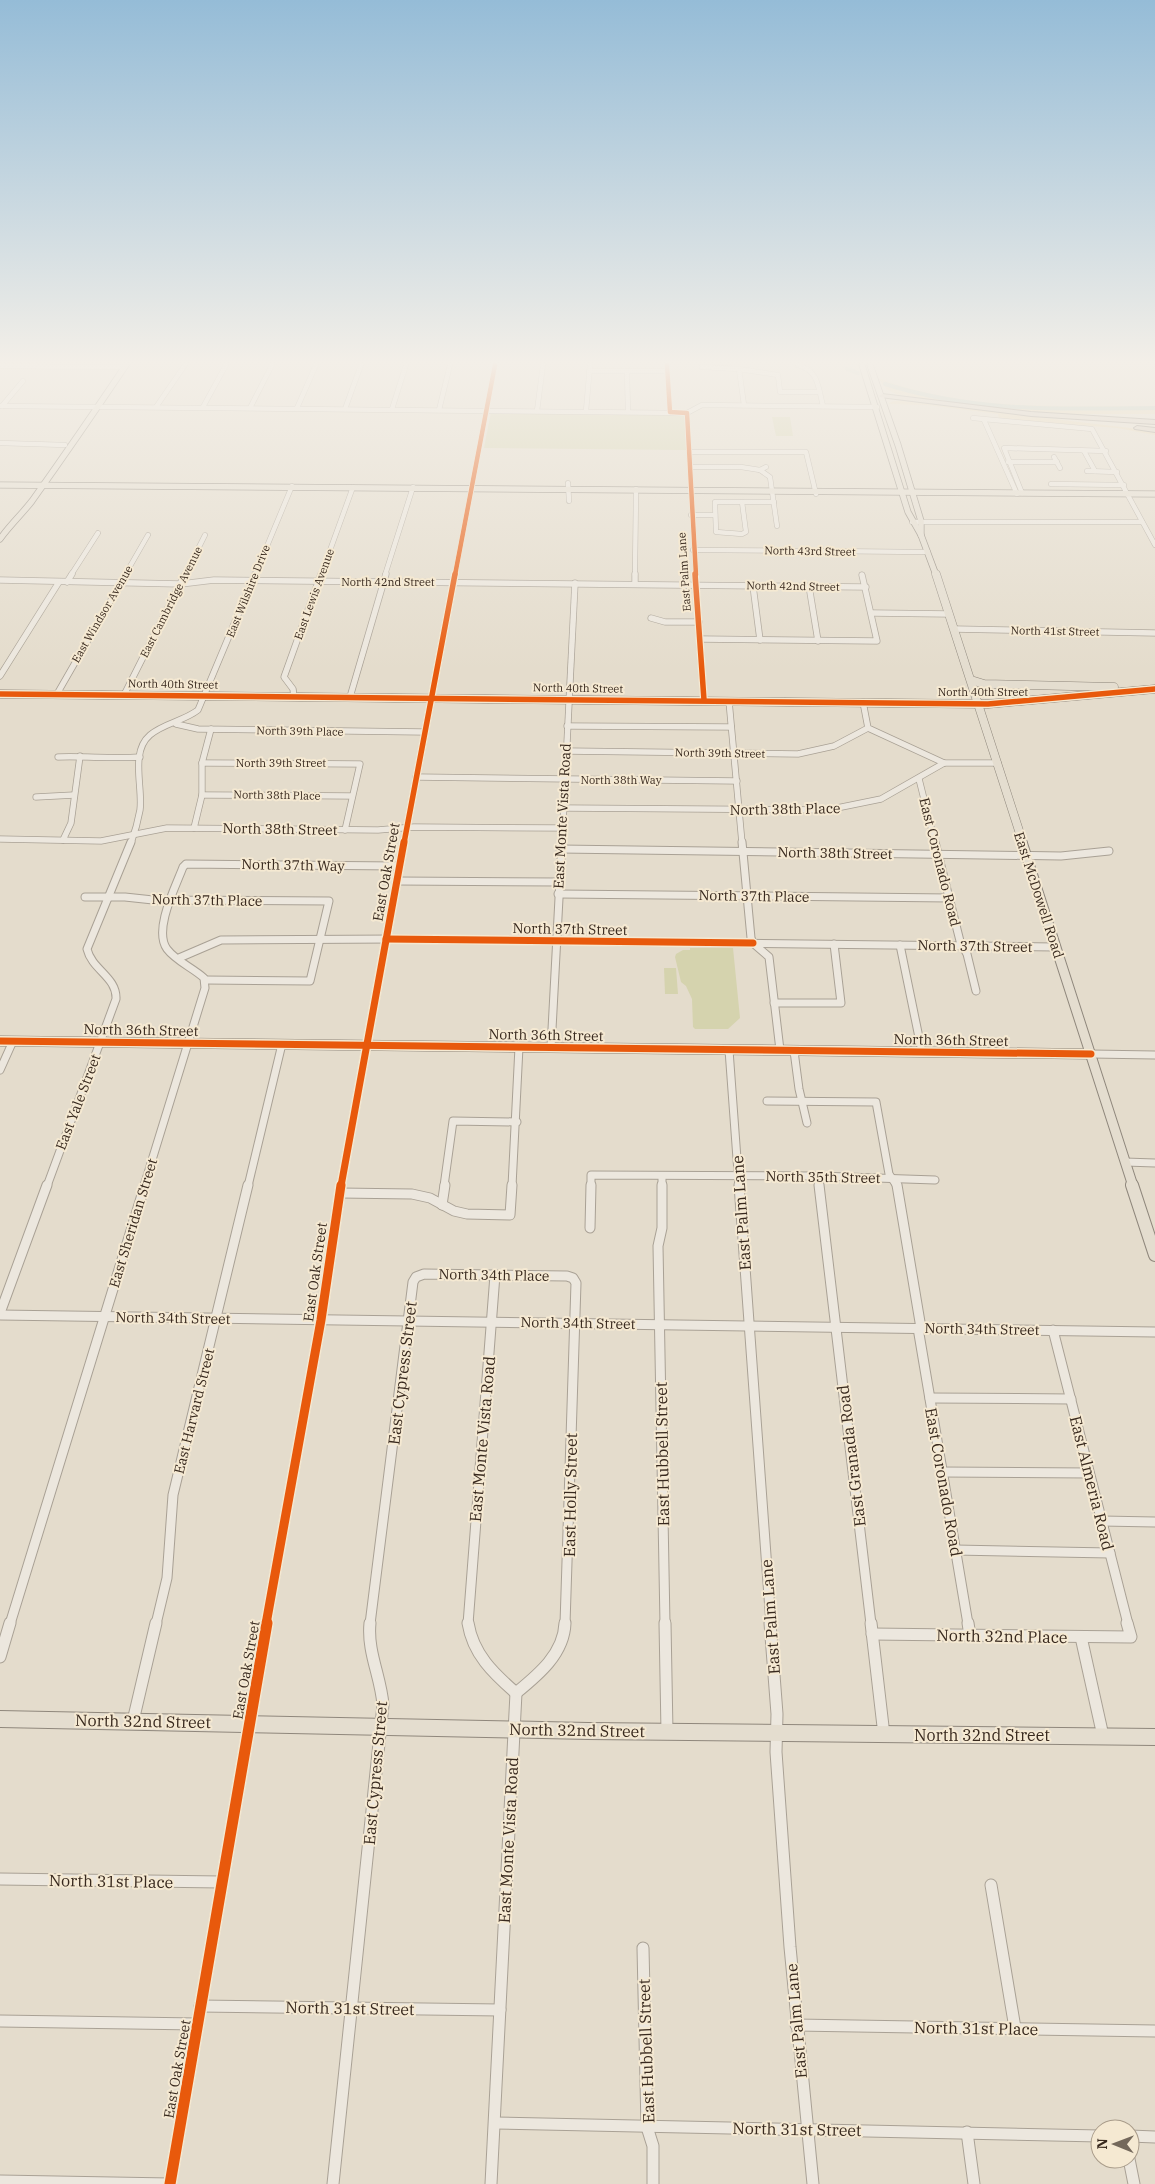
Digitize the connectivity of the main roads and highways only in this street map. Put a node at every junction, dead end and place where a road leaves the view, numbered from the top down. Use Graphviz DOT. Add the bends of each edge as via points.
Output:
graph roads {
  1 [pos="49,467"];
  2 [pos="57,467"];
  3 [pos="895,467"];
  4 [pos="904,467"];
  5 [pos="0,485"];
  6 [pos="36,486"];
  7 [pos="43,486"];
  8 [pos="902,494"];
  9 [pos="912,494"];
  10 [pos="1019,494"];
  11 [pos="1128,495"];
  12 [pos="1155,495"];
  13 [pos="12,523"];
  14 [pos="921,535"];
  15 [pos="0,539"];
  16 [pos="971,680"];
  17 [pos="1155,689"];
  18 [pos="0,694"];
  19 [pos="978,704"];
  20 [pos="0,1041"];
  21 [pos="1091,1054"];
  22 [pos="1155,1255"];
  23 [pos="0,1719"];
  24 [pos="1155,1737"];
  1 -- 6 [label="main road"];
  2 -- 7 [label="main road"];
  3 -- 8 [label="main road, East McDowell Road"];
  4 -- 9 [label="main road, East McDowell Road"];
  5 -- 6 [label="main road"];
  6 -- 7 [label="main road"];
  6 -- 13 [label="main road"];
  7 -- 8 [label="main road" via="567,488"];
  7 -- 13 [label="main road"];
  8 -- 9 [label="main road"];
  8 -- 14 [label="main road, East McDowell Road" via="912,522"];
  9 -- 10 [label="main road"];
  9 -- 14 [label="main road, East McDowell Road" via="921,521"];
  10 -- 11 [label="main road"];
  10 -- 11 [label="main road"];
  11 -- 12 [label="main road"];
  13 -- 15 [label="main road"];
  14 -- 16 [label="main road, East McDowell Road"];
  16 -- 17 [label="main road" via="984,684"];
  16 -- 19 [label="main road, East McDowell Road"];
  17 -- 19 [label="main road, North 40th Street" via="1043,702"];
  18 -- 19 [label="main road, North 40th Street"];
  19 -- 21 [label="main road, East McDowell Road"];
  20 -- 21 [label="main road, North 36th Street"];
  21 -- 22 [label="main road, East McDowell Road"];
  23 -- 24 [label="main road, North 32nd Street" via="667,1732"];
}
